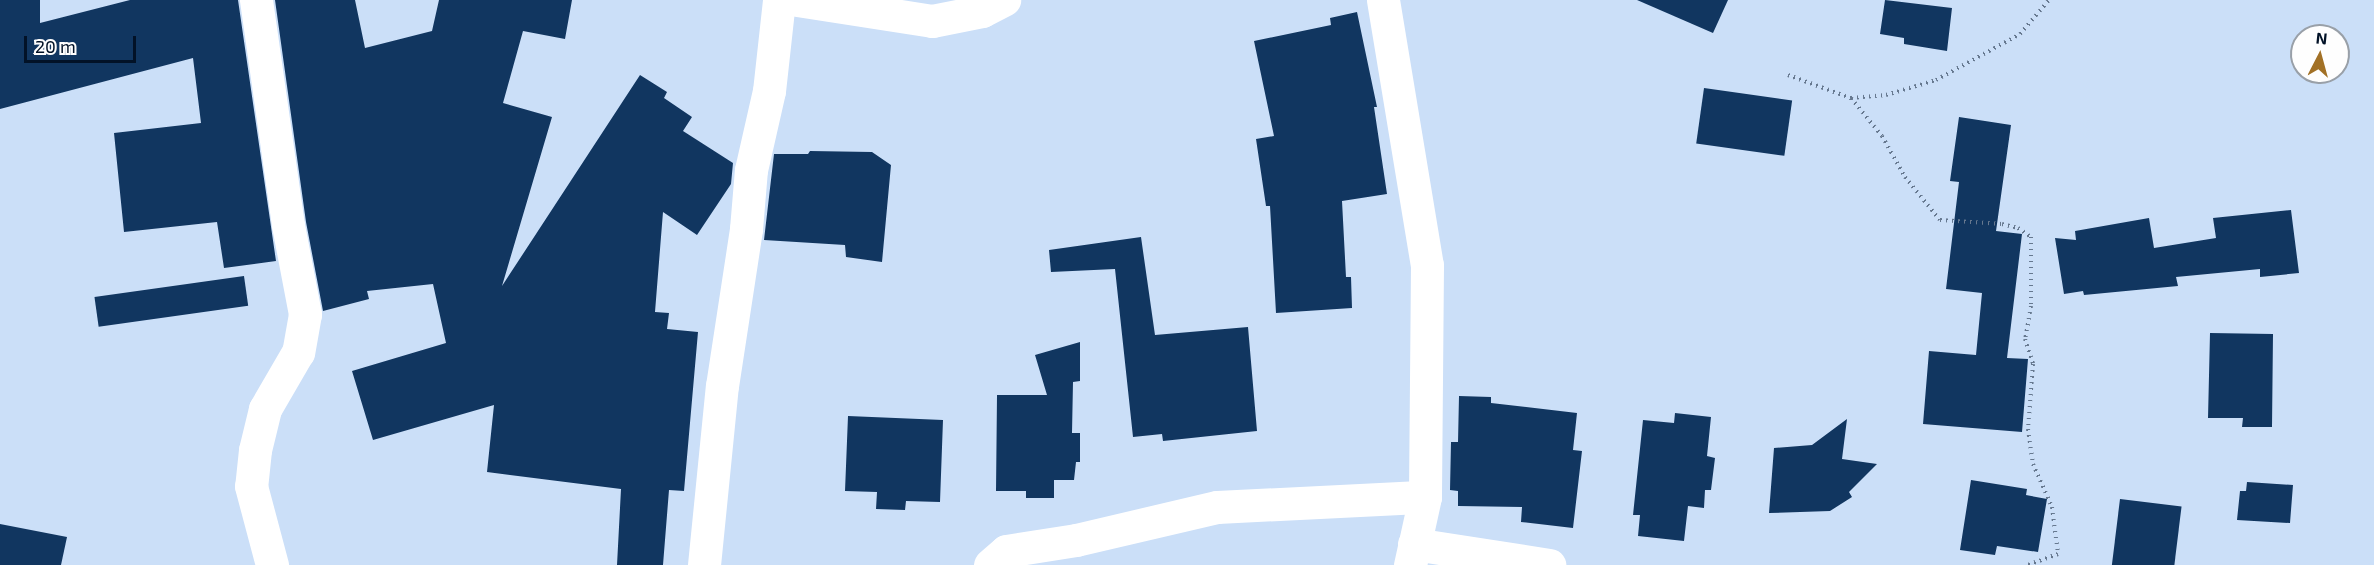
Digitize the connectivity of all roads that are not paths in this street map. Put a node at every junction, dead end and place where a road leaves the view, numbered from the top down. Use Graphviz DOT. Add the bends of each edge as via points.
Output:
graph roads {
  1 [pos="256,0"];
  2 [pos="779,0"];
  3 [pos="797,0"];
  4 [pos="1004,0"];
  5 [pos="1383,0"];
  6 [pos="1425,496"];
  7 [pos="1412,554"];
  8 [pos="272,565"];
  9 [pos="704,565"];
  10 [pos="990,565"];
  11 [pos="1549,565"];
  1 -- 8 [label="street" via="288,225 305,314 298,352 265,409 255,450 251,486"];
  2 -- 9 [label="street" via="770,91 751,170 722,386"];
  3 -- 4 [label="street" via="932,21 982,11"];
  5 -- 6 [label="street" via="1427,265"];
  6 -- 7 [label="street"];
  6 -- 10 [label="street" via="1217,507 1076,540 1006,551"];
  7 -- 11 [label="street"];
}
